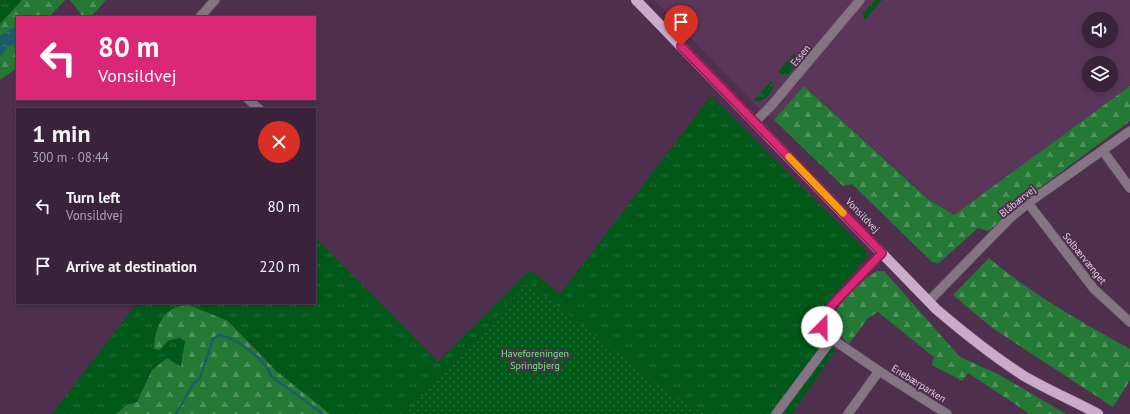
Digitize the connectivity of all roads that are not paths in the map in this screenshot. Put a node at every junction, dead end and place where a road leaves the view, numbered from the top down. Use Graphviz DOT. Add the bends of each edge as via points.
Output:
graph roads {
  1 [pos="215,0"];
  2 [pos="636,0"];
  3 [pos="860,0"];
  4 [pos="201,16"];
  5 [pos="249,100"];
  6 [pos="258,108"];
  7 [pos="755,122"];
  8 [pos="1130,131"];
  9 [pos="1103,151"];
  10 [pos="1130,188"];
  11 [pos="1028,203"];
  12 [pos="882,253"];
  13 [pos="929,301"];
  14 [pos="1130,322"];
  15 [pos="832,338"];
  16 [pos="879,371"];
  17 [pos="776,414"];
  18 [pos="848,414"];
  19 [pos="947,414"];
  20 [pos="1098,414"];
  1 -- 4 [label="street"];
  2 -- 7 [label="main road, Vonsildvej"];
  3 -- 7 [label="street, Essen"];
  5 -- 6 [label="street"];
  7 -- 12 [label="main road, Vonsildvej"];
  8 -- 9 [label="street, Blåbærvej"];
  9 -- 10 [label="street"];
  9 -- 11 [label="street, Blåbærvej"];
  11 -- 13 [label="street, Blåbærvej"];
  11 -- 14 [label="street, Solbærvænget" via="1094,289"];
  12 -- 13 [label="main road, Vonsildvej"];
  12 -- 15 [label="street" via="832,305 822,319 822,327"];
  13 -- 20 [label="main road, Vonsildvej" via="972,340 1025,376"];
  15 -- 16 [label="street, Enebærparken"];
  15 -- 17 [label="street"];
  16 -- 18 [label="street, Enebærparken"];
  16 -- 19 [label="street, Enebærparken"];
}
